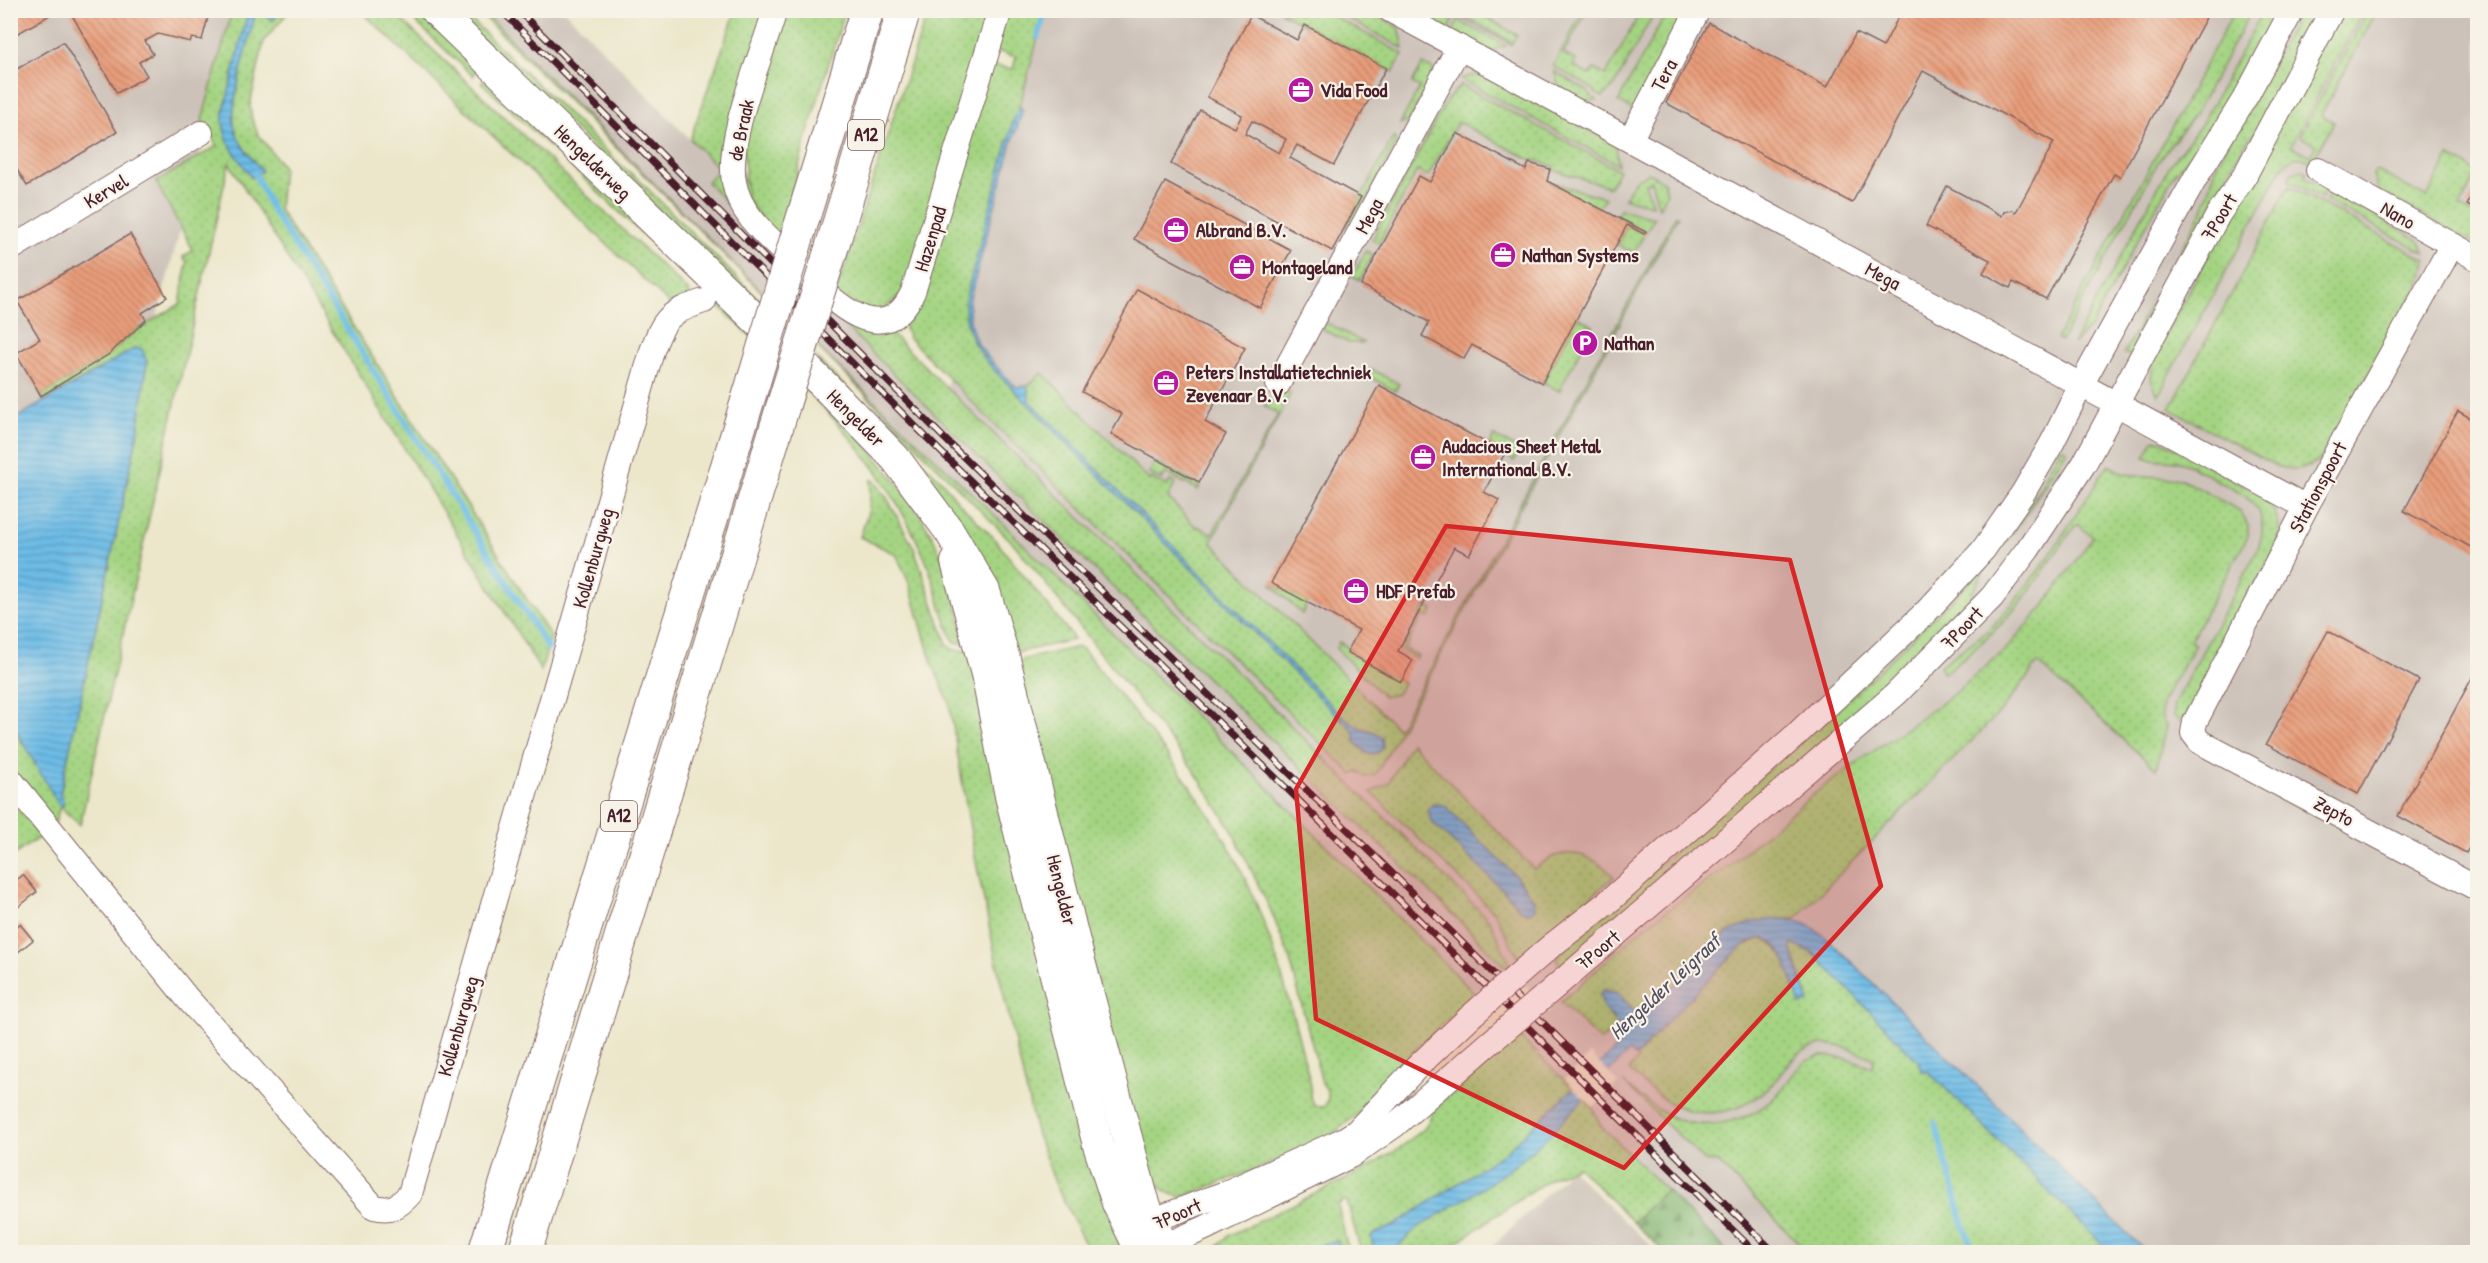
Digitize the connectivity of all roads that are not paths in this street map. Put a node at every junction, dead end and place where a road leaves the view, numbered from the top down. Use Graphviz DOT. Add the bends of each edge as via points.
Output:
graph roads {
  1 [pos="435,10"];
  2 [pos="776,10"];
  3 [pos="867,10"];
  4 [pos="904,10"];
  5 [pos="1000,10"];
  6 [pos="1390,10"];
  7 [pos="1698,10"];
  8 [pos="2292,10"];
  9 [pos="2332,10"];
  10 [pos="1459,47"];
  11 [pos="201,133"];
  12 [pos="1629,140"];
  13 [pos="2318,170"];
  14 [pos="786,236"];
  15 [pos="2452,245"];
  16 [pos="10,249"];
  17 [pos="2478,259"];
  18 [pos="704,301"];
  19 [pos="749,314"];
  20 [pos="1278,384"];
  21 [pos="2081,385"];
  22 [pos="2116,404"];
  23 [pos="2306,507"];
  24 [pos="2193,733"];
  25 [pos="10,779"];
  26 [pos="2478,889"];
  27 [pos="1152,1243"];
  28 [pos="485,1252"];
  29 [pos="525,1252"];
  1 -- 19 [label="main road, Hengelderweg"];
  2 -- 14 [label="street, de Braak" via="743,112 733,173 744,210"];
  3 -- 14 [label="highway, A12"];
  4 -- 29 [label="highway, A12, bridge"];
  5 -- 14 [label="street, Hazenpad" via="913,292 903,310 875,320 852,314 834,302"];
  6 -- 10 [label="street, Mega"];
  7 -- 12 [label="street, Tera"];
  8 -- 21 [label="street, 7Poort"];
  9 -- 22 [label="street, 7Poort" via="2245,175 2218,215"];
  10 -- 12 [label="street, Mega"];
  10 -- 20 [label="street, Mega"];
  11 -- 16 [label="street, Kervel"];
  12 -- 21 [label="street, Mega"];
  13 -- 15 [label="street, Nano"];
  14 -- 28 [label="highway, A12, bridge" via="754,380"];
  15 -- 17 [label="street, Nano"];
  15 -- 23 [label="street, Stationspoort"];
  18 -- 25 [label="street, Kollenburgweg" via="684,307 660,327 410,1194 399,1207 374,1207 187,998"];
  19 -- 27 [label="main road, Hengelder" via="895,458 950,532 987,678 1010,796 1098,1144 1117,1203"];
  21 -- 22 [label="street, Mega"];
  21 -- 27 [label="street, 7Poort, bridge" via="2052,444 1983,550 1926,612 1797,734 1608,902 1471,1016 1357,1131 1205,1202"];
  22 -- 23 [label="street, Mega"];
  22 -- 27 [label="street, 7Poort, bridge" via="2084,464 1992,597 1896,694 1395,1125 1350,1156 1205,1228"];
  23 -- 24 [label="street, Stationspoort" via="2195,722"];
  24 -- 26 [label="street, Zepto" via="2200,742"];
}
